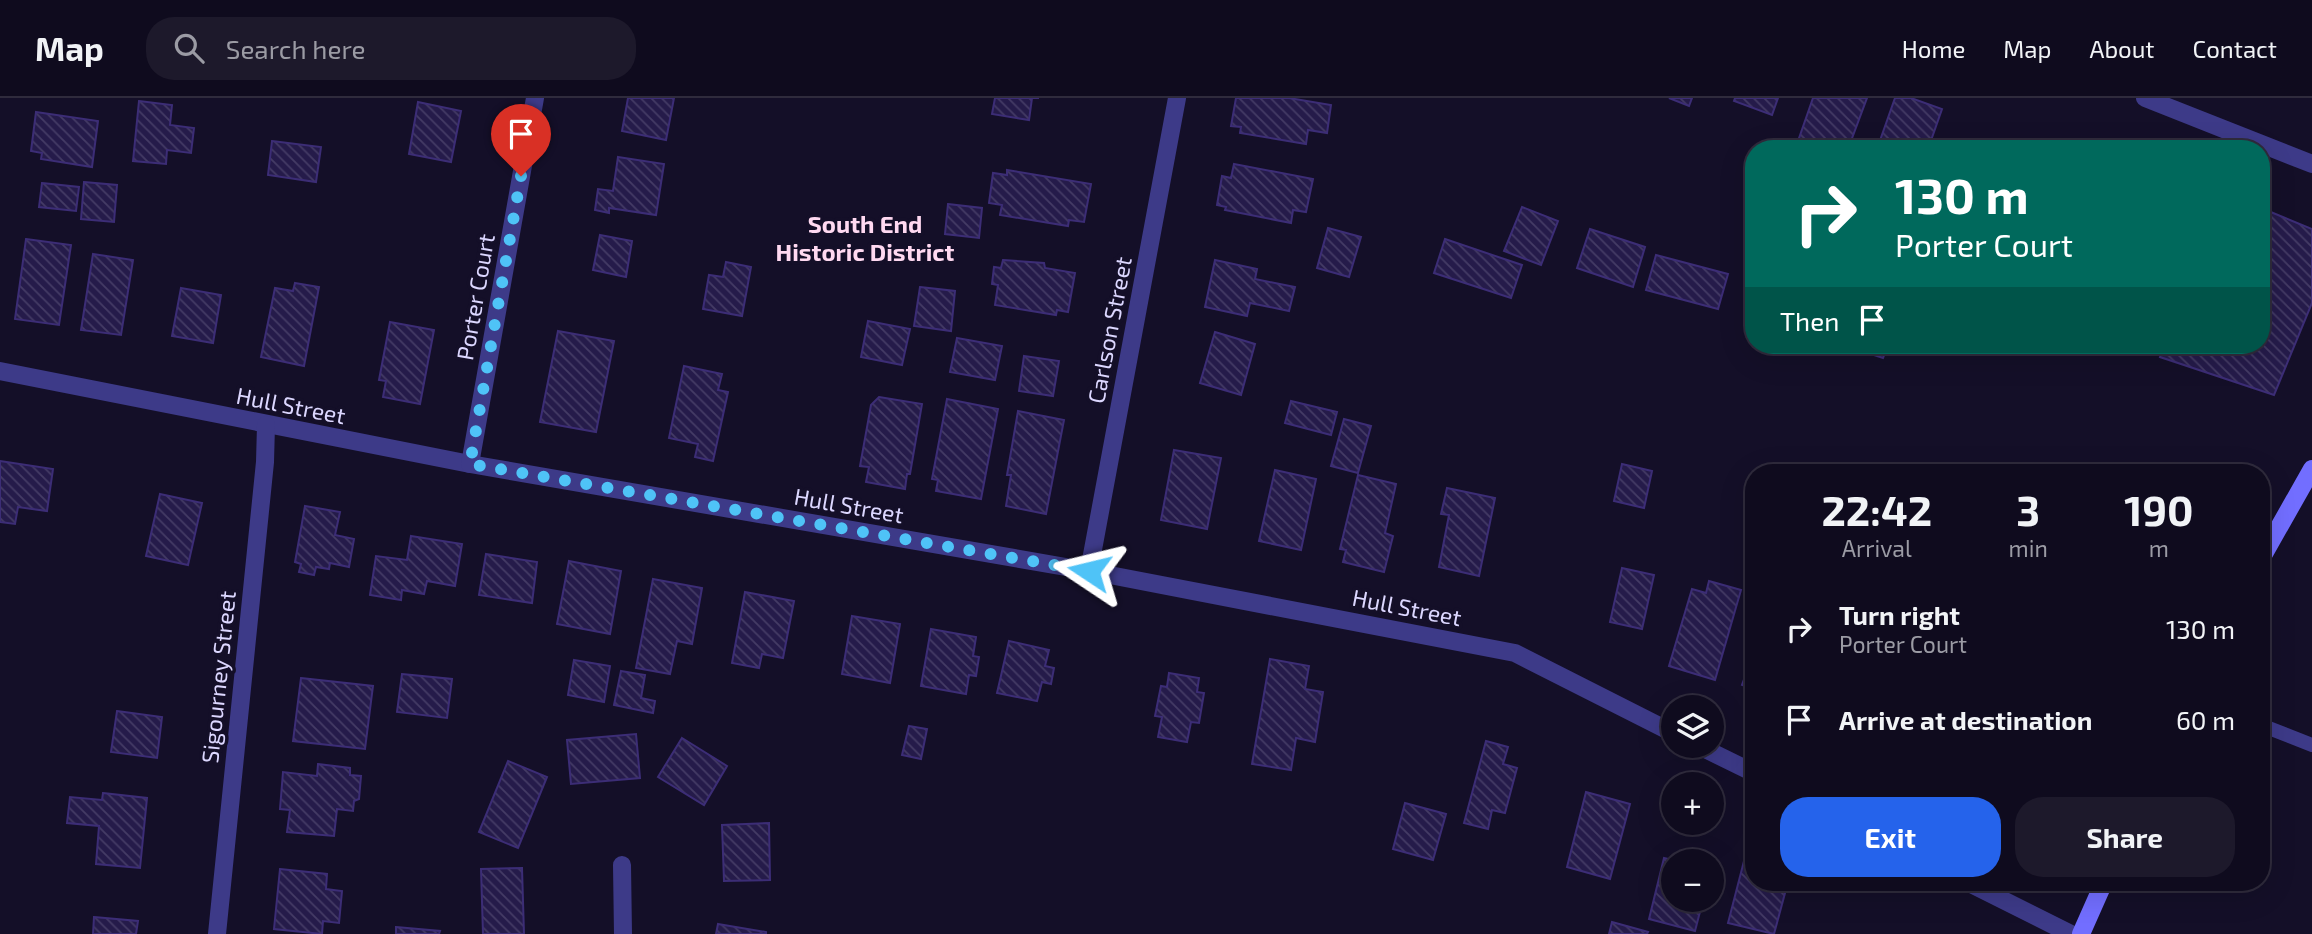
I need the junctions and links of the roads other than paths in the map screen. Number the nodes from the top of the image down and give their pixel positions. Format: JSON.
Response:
{"nodes":[{"id":1,"x":535,"y":98,"type":"edge"},
{"id":2,"x":1177,"y":98,"type":"edge"},
{"id":3,"x":2145,"y":98,"type":"edge"},
{"id":4,"x":2251,"y":140,"type":"edge"},
{"id":5,"x":2270,"y":147,"type":"edge"},
{"id":6,"x":2312,"y":164,"type":"edge"},
{"id":7,"x":0,"y":370,"type":"edge"},
{"id":8,"x":265,"y":425,"type":"junction"},
{"id":9,"x":470,"y":464,"type":"junction"},
{"id":10,"x":2312,"y":469,"type":"edge"},
{"id":11,"x":2270,"y":543,"type":"edge"},
{"id":12,"x":1089,"y":571,"type":"junction"},
{"id":13,"x":1661,"y":727,"type":"edge"},
{"id":14,"x":2270,"y":729,"type":"edge"},
{"id":15,"x":2312,"y":745,"type":"edge"},
{"id":16,"x":1723,"y":758,"type":"edge"},
{"id":17,"x":1745,"y":769,"type":"edge"},
{"id":18,"x":622,"y":865,"type":"dead end"},
{"id":19,"x":1985,"y":891,"type":"edge"},
{"id":20,"x":2100,"y":891,"type":"edge"},
{"id":21,"x":217,"y":934,"type":"edge"},
{"id":22,"x":623,"y":934,"type":"edge"},
{"id":23,"x":2071,"y":934,"type":"edge"},
{"id":24,"x":2081,"y":934,"type":"edge"}],
"edges":[{"from":1,"to":9,"type":"street","name":"Porter Court"},
{"from":2,"to":12,"type":"street","name":"Carlson Street"},
{"from":3,"to":4,"type":"street"},
{"from":5,"to":6,"type":"street"},
{"from":7,"to":8,"type":"street","name":"Hull Street"},
{"from":8,"to":9,"type":"street","name":"Hull Street"},
{"from":8,"to":21,"type":"street","name":"Sigourney Street"},
{"from":9,"to":12,"type":"street","name":"Hull Street"},
{"from":10,"to":11,"type":"main road"},
{"from":12,"to":13,"type":"street","name":"Hull Street"},
{"from":14,"to":15,"type":"lane"},
{"from":16,"to":17,"type":"street"},
{"from":18,"to":22,"type":"street"},
{"from":19,"to":23,"type":"street"},
{"from":20,"to":24,"type":"main road"}]}
